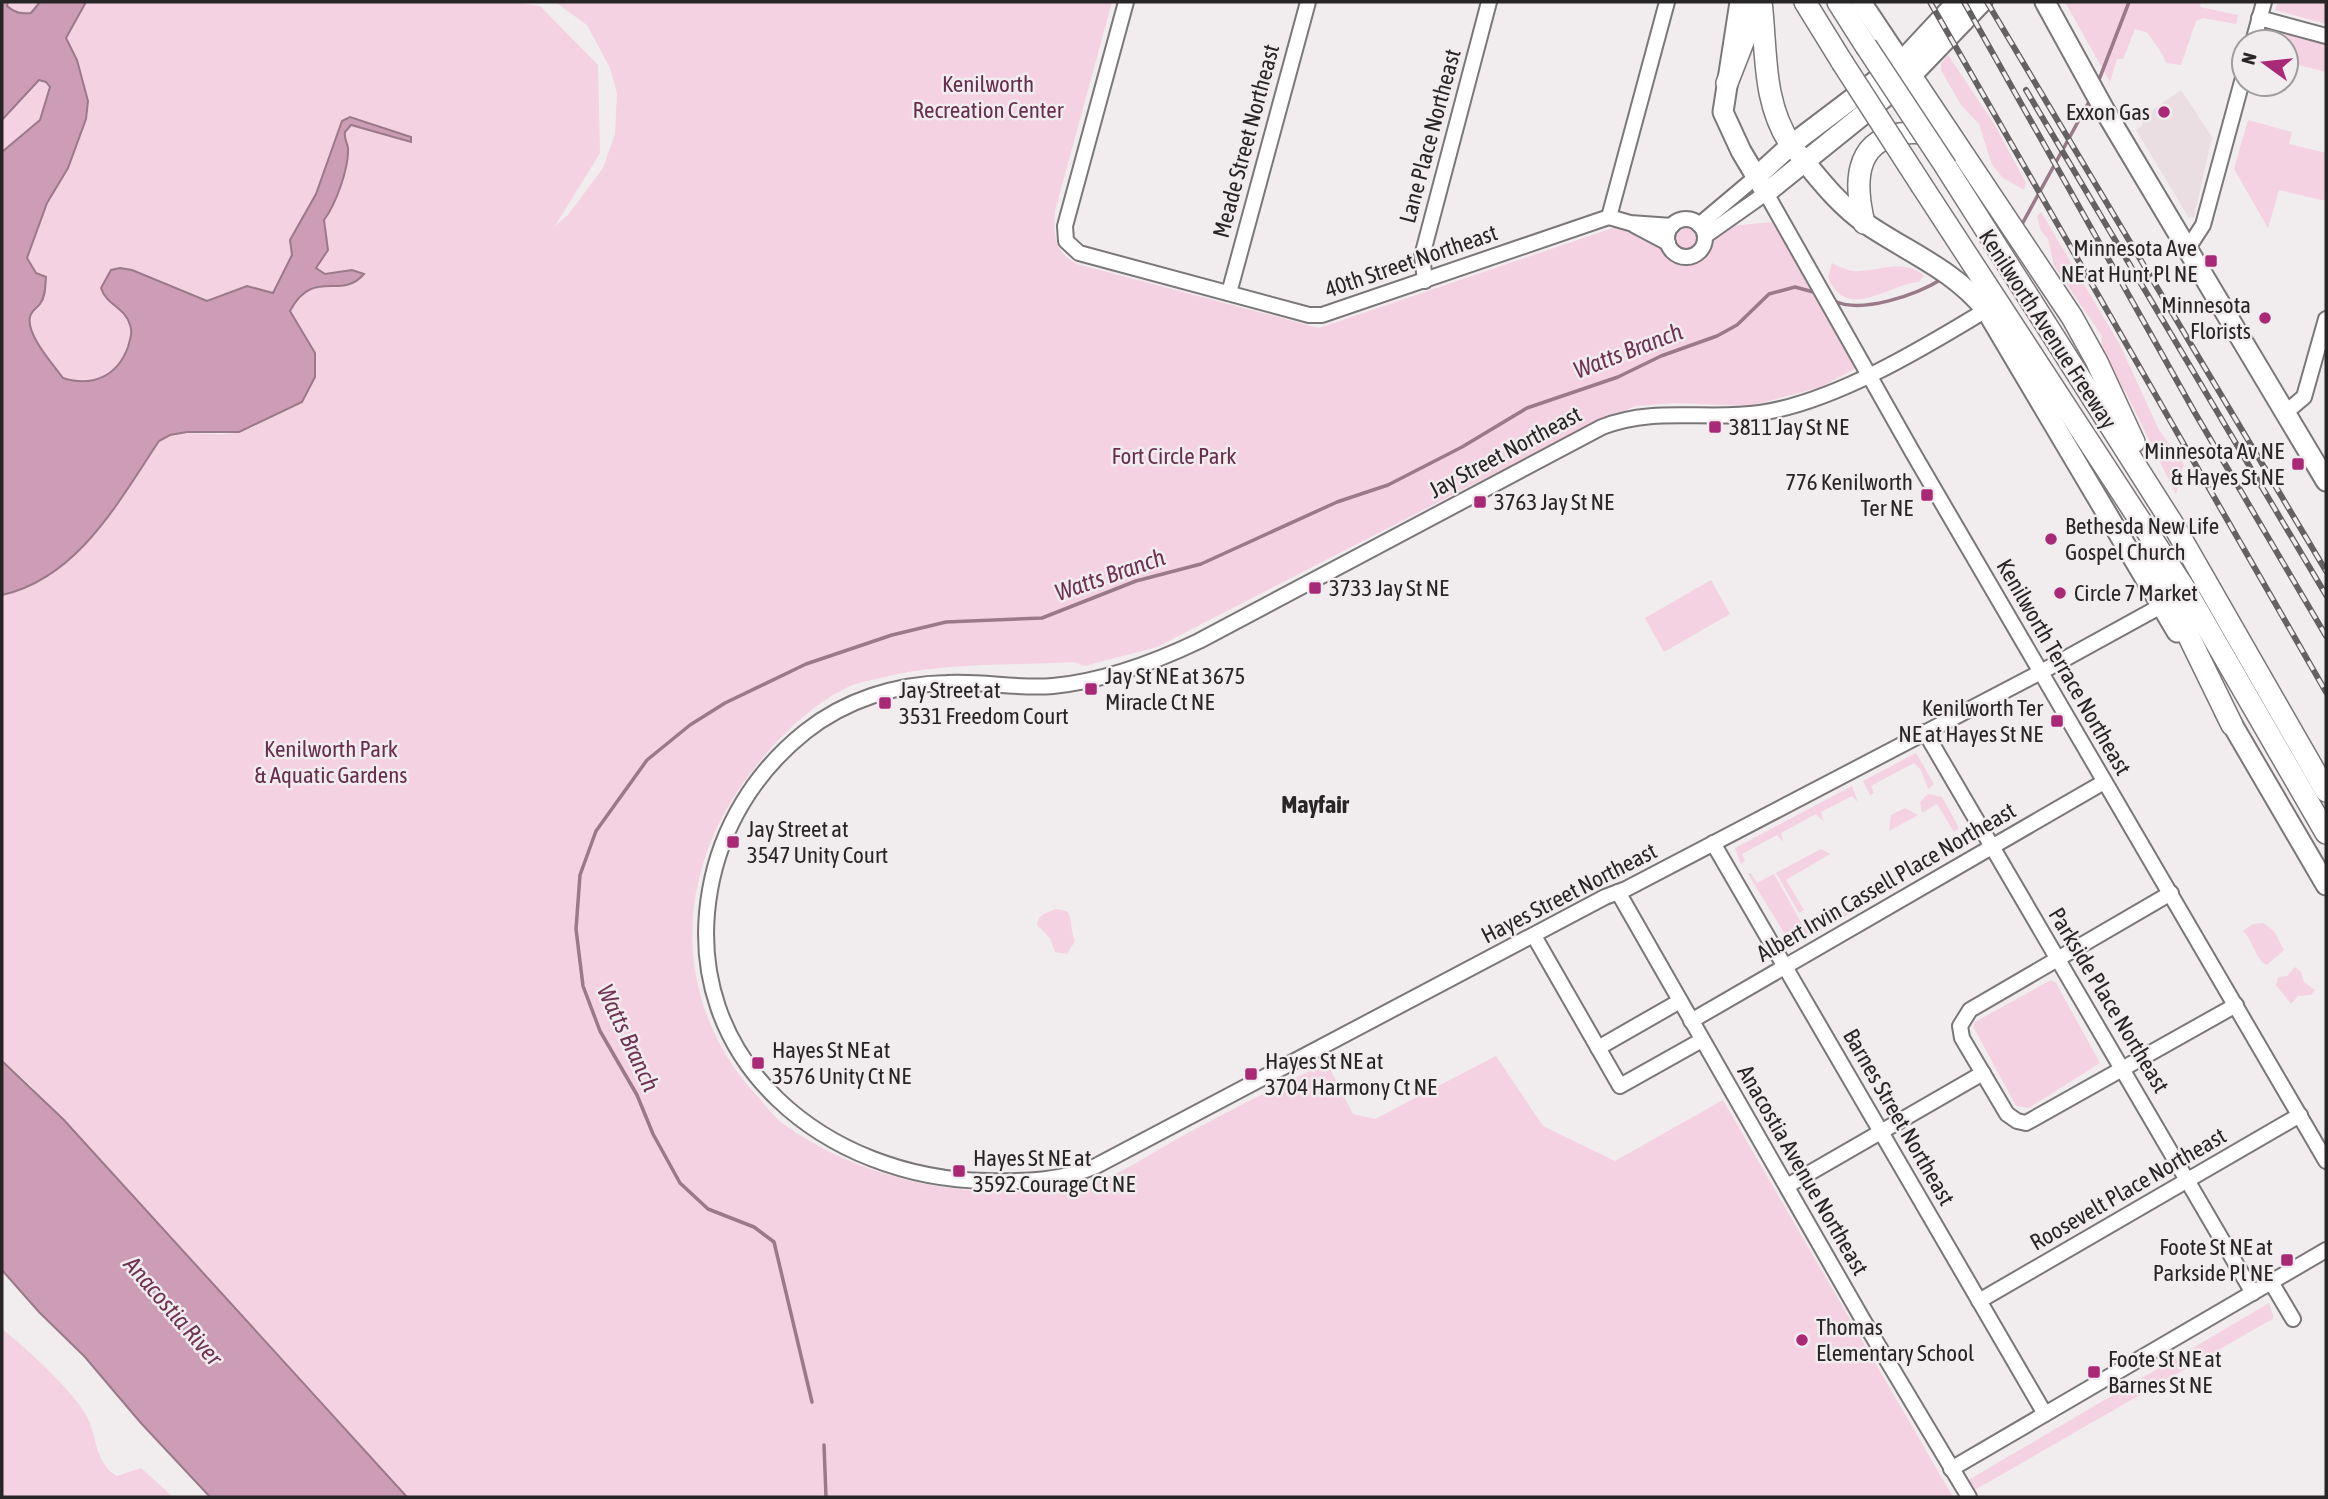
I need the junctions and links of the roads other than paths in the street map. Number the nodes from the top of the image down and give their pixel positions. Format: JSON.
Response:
{"nodes":[{"id":1,"x":1126,"y":2,"type":"edge"},
{"id":2,"x":1307,"y":2,"type":"edge"},
{"id":3,"x":1489,"y":2,"type":"edge"},
{"id":4,"x":1667,"y":2,"type":"edge"},
{"id":5,"x":1805,"y":2,"type":"edge"},
{"id":6,"x":1838,"y":2,"type":"edge"},
{"id":7,"x":1861,"y":2,"type":"edge"},
{"id":8,"x":1957,"y":2,"type":"edge"},
{"id":9,"x":1982,"y":2,"type":"edge"},
{"id":10,"x":2045,"y":2,"type":"edge"},
{"id":11,"x":2264,"y":2,"type":"edge"},
{"id":12,"x":1747,"y":3,"type":"edge"},
{"id":13,"x":2259,"y":18,"type":"junction"},
{"id":14,"x":2256,"y":28,"type":"edge"},
{"id":15,"x":2326,"y":36,"type":"edge"},
{"id":16,"x":1906,"y":69,"type":"junction"},
{"id":17,"x":1727,"y":83,"type":"joint"},
{"id":18,"x":2237,"y":98,"type":"edge"},
{"id":19,"x":1798,"y":153,"type":"junction"},
{"id":20,"x":1952,"y":158,"type":"junction"},
{"id":21,"x":1761,"y":185,"type":"junction"},
{"id":22,"x":1609,"y":217,"type":"junction"},
{"id":23,"x":1630,"y":223,"type":"junction"},
{"id":24,"x":1864,"y":223,"type":"junction"},
{"id":25,"x":1672,"y":226,"type":"junction"},
{"id":26,"x":1702,"y":230,"type":"junction"},
{"id":27,"x":1668,"y":243,"type":"junction"},
{"id":28,"x":2188,"y":248,"type":"junction"},
{"id":29,"x":1425,"y":281,"type":"junction"},
{"id":30,"x":1975,"y":284,"type":"junction"},
{"id":31,"x":1229,"y":293,"type":"junction"},
{"id":32,"x":1986,"y":310,"type":"junction"},
{"id":33,"x":2326,"y":319,"type":"edge"},
{"id":34,"x":1868,"y":374,"type":"junction"},
{"id":35,"x":2286,"y":412,"type":"junction"},
{"id":36,"x":2115,"y":481,"type":"junction"},
{"id":37,"x":2326,"y":481,"type":"edge"},
{"id":38,"x":2161,"y":606,"type":"junction"},
{"id":39,"x":2041,"y":673,"type":"junction"},
{"id":40,"x":2232,"y":725,"type":"junction"},
{"id":41,"x":1925,"y":732,"type":"junction"},
{"id":42,"x":2104,"y":782,"type":"junction"},
{"id":43,"x":2326,"y":791,"type":"edge"},
{"id":44,"x":2326,"y":833,"type":"edge"},
{"id":45,"x":1713,"y":843,"type":"junction"},
{"id":46,"x":1993,"y":846,"type":"junction"},
{"id":47,"x":2326,"y":885,"type":"edge"},
{"id":48,"x":1618,"y":892,"type":"junction"},
{"id":49,"x":2171,"y":893,"type":"junction"},
{"id":50,"x":1534,"y":936,"type":"junction"},
{"id":51,"x":2058,"y":958,"type":"junction"},
{"id":52,"x":1785,"y":967,"type":"junction"},
{"id":53,"x":1679,"y":1002,"type":"junction"},
{"id":54,"x":2236,"y":1005,"type":"junction"},
{"id":55,"x":1691,"y":1021,"type":"junction"},
{"id":56,"x":1702,"y":1040,"type":"junction"},
{"id":57,"x":1598,"y":1048,"type":"junction"},
{"id":58,"x":2124,"y":1069,"type":"junction"},
{"id":59,"x":1983,"y":1073,"type":"junction"},
{"id":60,"x":2300,"y":1115,"type":"junction"},
{"id":61,"x":1880,"y":1131,"type":"junction"},
{"id":62,"x":2326,"y":1161,"type":"edge"},
{"id":63,"x":2188,"y":1180,"type":"junction"},
{"id":64,"x":985,"y":1181,"type":"joint"},
{"id":65,"x":1787,"y":1186,"type":"junction"},
{"id":66,"x":2326,"y":1250,"type":"edge"},
{"id":67,"x":2271,"y":1282,"type":"junction"},
{"id":68,"x":2253,"y":1293,"type":"junction"},
{"id":69,"x":1979,"y":1301,"type":"junction"},
{"id":70,"x":2293,"y":1320,"type":"dead end"},
{"id":71,"x":2045,"y":1414,"type":"junction"},
{"id":72,"x":1951,"y":1469,"type":"junction"},
{"id":73,"x":1969,"y":1497,"type":"edge"}],
"edges":[{"from":1,"to":31,"type":"street","name":"40th Street Northeast"},
{"from":2,"to":31,"type":"street","name":"Meade Street Northeast"},
{"from":3,"to":29,"type":"street","name":"Lane Place Northeast"},
{"from":4,"to":22,"type":"street"},
{"from":5,"to":30,"type":"highway","name":"Kenilworth Avenue Freeway","bridge":true},
{"from":6,"to":20,"type":"highway","name":"Kenilworth Avenue Freeway","bridge":true},
{"from":7,"to":16,"type":"main road"},
{"from":8,"to":16,"type":"main road"},
{"from":9,"to":16,"type":"main road"},
{"from":10,"to":28,"type":"main road"},
{"from":11,"to":13,"type":"street"},
{"from":12,"to":17,"type":"highway"},
{"from":12,"to":19,"type":"highway"},
{"from":13,"to":14,"type":"street"},
{"from":13,"to":15,"type":"street"},
{"from":16,"to":19,"type":"main road"},
{"from":16,"to":20,"type":"highway"},
{"from":17,"to":21,"type":"main road"},
{"from":18,"to":28,"type":"street"},
{"from":19,"to":21,"type":"main road"},
{"from":19,"to":24,"type":"main road"},
{"from":20,"to":24,"type":"highway"},
{"from":20,"to":43,"type":"highway","name":"Kenilworth Avenue Freeway"},
{"from":21,"to":26,"type":"street"},
{"from":21,"to":34,"type":"street","name":"Kenilworth Terrace Northeast"},
{"from":22,"to":23,"type":"street"},
{"from":22,"to":29,"type":"street","name":"40th Street Northeast"},
{"from":23,"to":25,"type":"street"},
{"from":23,"to":27,"type":"street"},
{"from":24,"to":30,"type":"main road"},
{"from":25,"to":26,"type":"street"},
{"from":25,"to":27,"type":"street"},
{"from":26,"to":27,"type":"street"},
{"from":28,"to":35,"type":"main road"},
{"from":29,"to":31,"type":"street","name":"40th Street Northeast"},
{"from":30,"to":32,"type":"main road"},
{"from":30,"to":36,"type":"highway","name":"Kenilworth Avenue Freeway"},
{"from":32,"to":34,"type":"street","name":"Jay Street Northeast"},
{"from":32,"to":38,"type":"main road"},
{"from":33,"to":35,"type":"street"},
{"from":34,"to":39,"type":"street","name":"Kenilworth Terrace Northeast"},
{"from":34,"to":64,"type":"street","name":"Jay Street Northeast"},
{"from":35,"to":37,"type":"main road"},
{"from":36,"to":40,"type":"highway"},
{"from":36,"to":44,"type":"highway","name":"Kenilworth Avenue Freeway"},
{"from":38,"to":39,"type":"street","name":"Hayes Street Northeast"},
{"from":38,"to":40,"type":"main road"},
{"from":39,"to":41,"type":"street","name":"Hayes Street Northeast"},
{"from":39,"to":42,"type":"street","name":"Kenilworth Terrace Northeast"},
{"from":40,"to":47,"type":"main road"},
{"from":41,"to":45,"type":"street","name":"Hayes Street Northeast"},
{"from":41,"to":46,"type":"street","name":"Parkside Place Northeast"},
{"from":42,"to":46,"type":"street","name":"Albert Irvin Cassell Place Northeast"},
{"from":42,"to":49,"type":"street","name":"Kenilworth Terrace Northeast"},
{"from":45,"to":48,"type":"street","name":"Hayes Street Northeast"},
{"from":45,"to":52,"type":"street","name":"Barnes Street Northeast"},
{"from":46,"to":51,"type":"street","name":"Parkside Place Northeast"},
{"from":46,"to":52,"type":"street","name":"Albert Irvin Cassell Place Northeast"},
{"from":48,"to":50,"type":"street","name":"Hayes Street Northeast"},
{"from":48,"to":53,"type":"street","name":"Anacostia Avenue Northeast"},
{"from":49,"to":51,"type":"street"},
{"from":49,"to":54,"type":"street","name":"Kenilworth Terrace Northeast"},
{"from":50,"to":57,"type":"street"},
{"from":50,"to":64,"type":"street","name":"Hayes Street Northeast"},
{"from":51,"to":58,"type":"street","name":"Parkside Place Northeast"},
{"from":51,"to":59,"type":"street"},
{"from":52,"to":55,"type":"street","name":"Albert Irvin Cassell Place Northeast"},
{"from":52,"to":61,"type":"street","name":"Barnes Street Northeast"},
{"from":53,"to":55,"type":"street","name":"Anacostia Avenue Northeast"},
{"from":53,"to":57,"type":"street"},
{"from":54,"to":58,"type":"street"},
{"from":54,"to":60,"type":"street","name":"Kenilworth Terrace Northeast"},
{"from":55,"to":56,"type":"street","name":"Anacostia Avenue Northeast"},
{"from":56,"to":57,"type":"street"},
{"from":56,"to":65,"type":"street","name":"Anacostia Avenue Northeast"},
{"from":58,"to":59,"type":"street"},
{"from":58,"to":63,"type":"street","name":"Parkside Place Northeast"},
{"from":59,"to":61,"type":"street"},
{"from":60,"to":62,"type":"street","name":"Kenilworth Terrace Northeast"},
{"from":60,"to":63,"type":"street","name":"Roosevelt Place Northeast"},
{"from":61,"to":65,"type":"street"},
{"from":61,"to":69,"type":"street","name":"Barnes Street Northeast"},
{"from":63,"to":68,"type":"street","name":"Parkside Place Northeast"},
{"from":63,"to":69,"type":"street","name":"Roosevelt Place Northeast"},
{"from":65,"to":72,"type":"street","name":"Anacostia Avenue Northeast"},
{"from":66,"to":67,"type":"street"},
{"from":67,"to":68,"type":"street"},
{"from":67,"to":70,"type":"street"},
{"from":68,"to":71,"type":"street"},
{"from":69,"to":71,"type":"street","name":"Barnes Street Northeast"},
{"from":71,"to":72,"type":"street"},
{"from":72,"to":73,"type":"street","name":"Anacostia Avenue Northeast"}]}
